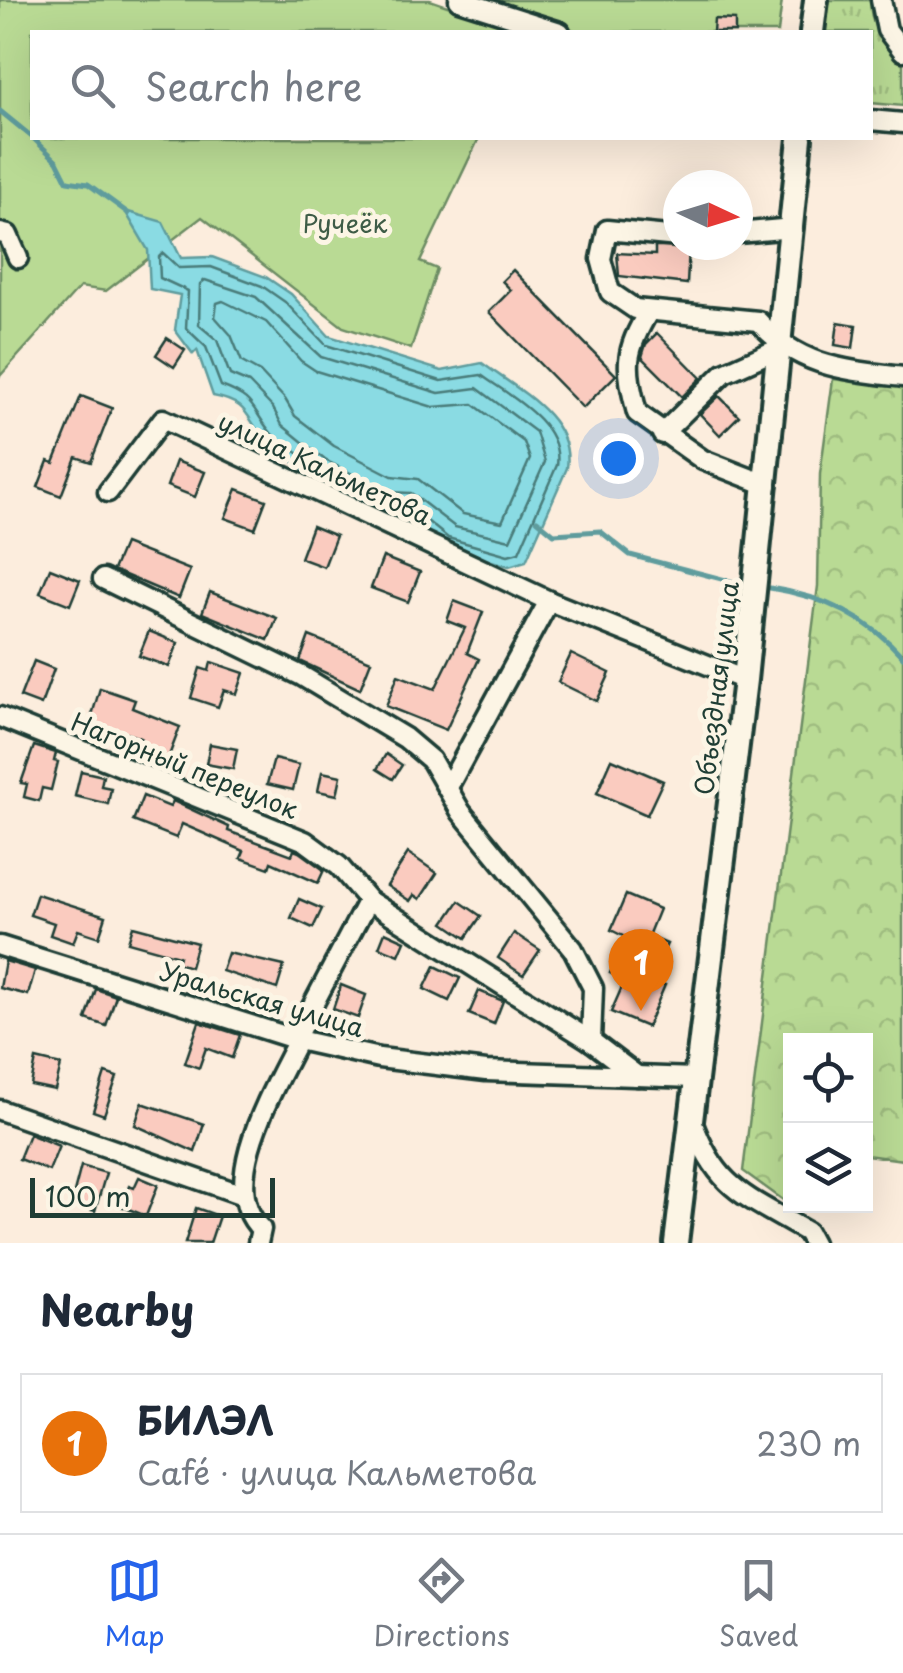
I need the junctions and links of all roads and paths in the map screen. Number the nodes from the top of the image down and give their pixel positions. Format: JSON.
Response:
{"nodes":[{"id":1,"x":459,"y":0,"type":"edge"},
{"id":2,"x":816,"y":0,"type":"edge"},
{"id":3,"x":881,"y":0,"type":"edge"},
{"id":4,"x":554,"y":30,"type":"edge"},
{"id":5,"x":812,"y":30,"type":"edge"},
{"id":6,"x":903,"y":51,"type":"edge"},
{"id":7,"x":873,"y":120,"type":"edge"},
{"id":8,"x":903,"y":123,"type":"edge"},
{"id":9,"x":800,"y":140,"type":"edge"},
{"id":10,"x":793,"y":228,"type":"junction"},
{"id":11,"x":753,"y":232,"type":"edge"},
{"id":12,"x":0,"y":233,"type":"edge"},
{"id":13,"x":663,"y":236,"type":"edge"},
{"id":14,"x":18,"y":258,"type":"dead end"},
{"id":15,"x":649,"y":310,"type":"junction"},
{"id":16,"x":782,"y":347,"type":"junction"},
{"id":17,"x":903,"y":378,"type":"edge"},
{"id":18,"x":662,"y":434,"type":"junction"},
{"id":19,"x":766,"y":486,"type":"junction"},
{"id":20,"x":108,"y":492,"type":"dead end"},
{"id":21,"x":103,"y":579,"type":"dead end"},
{"id":22,"x":549,"y":601,"type":"junction"},
{"id":23,"x":745,"y":680,"type":"junction"},
{"id":24,"x":0,"y":717,"type":"edge"},
{"id":25,"x":448,"y":787,"type":"junction"},
{"id":26,"x":368,"y":900,"type":"junction"},
{"id":27,"x":0,"y":946,"type":"edge"},
{"id":28,"x":296,"y":1040,"type":"junction"},
{"id":29,"x":590,"y":1040,"type":"junction"},
{"id":30,"x":637,"y":1076,"type":"junction"},
{"id":31,"x":696,"y":1078,"type":"junction"},
{"id":32,"x":0,"y":1110,"type":"edge"},
{"id":33,"x":691,"y":1118,"type":"junction"},
{"id":34,"x":243,"y":1195,"type":"junction"},
{"id":35,"x":263,"y":1238,"type":"edge"},
{"id":36,"x":676,"y":1243,"type":"edge"},
{"id":37,"x":813,"y":1243,"type":"edge"}],
"edges":[{"from":1,"to":4,"type":"street"},
{"from":2,"to":5,"type":"main road"},
{"from":3,"to":6,"type":"street"},
{"from":7,"to":8,"type":"street"},
{"from":9,"to":10,"type":"main road","name":"Объездная улица"},
{"from":10,"to":11,"type":"street"},
{"from":10,"to":16,"type":"main road","name":"Объездная улица"},
{"from":12,"to":14,"type":"street"},
{"from":13,"to":15,"type":"street"},
{"from":15,"to":16,"type":"street"},
{"from":15,"to":18,"type":"street"},
{"from":16,"to":17,"type":"street"},
{"from":16,"to":18,"type":"street"},
{"from":16,"to":19,"type":"main road","name":"Объездная улица"},
{"from":18,"to":19,"type":"street"},
{"from":19,"to":23,"type":"main road","name":"Объездная улица"},
{"from":20,"to":22,"type":"street","name":"улица Кальметова"},
{"from":21,"to":25,"type":"street"},
{"from":22,"to":23,"type":"street","name":"улица Кальметова"},
{"from":22,"to":25,"type":"street"},
{"from":23,"to":31,"type":"main road","name":"Объездная улица"},
{"from":24,"to":26,"type":"street","name":"Нагорный переулок"},
{"from":25,"to":29,"type":"street"},
{"from":26,"to":28,"type":"street"},
{"from":26,"to":29,"type":"street","name":"Нагорный переулок"},
{"from":27,"to":28,"type":"street","name":"Уральская улица"},
{"from":28,"to":30,"type":"street","name":"Уральская улица"},
{"from":28,"to":34,"type":"street"},
{"from":29,"to":30,"type":"street","name":"Нагорный переулок"},
{"from":30,"to":31,"type":"street","name":"Уральская улица"},
{"from":31,"to":33,"type":"main road","name":"Объездная улица"},
{"from":32,"to":34,"type":"street"},
{"from":33,"to":36,"type":"main road","name":"Объездная улица"},
{"from":33,"to":37,"type":"street"},
{"from":34,"to":35,"type":"street"}]}
